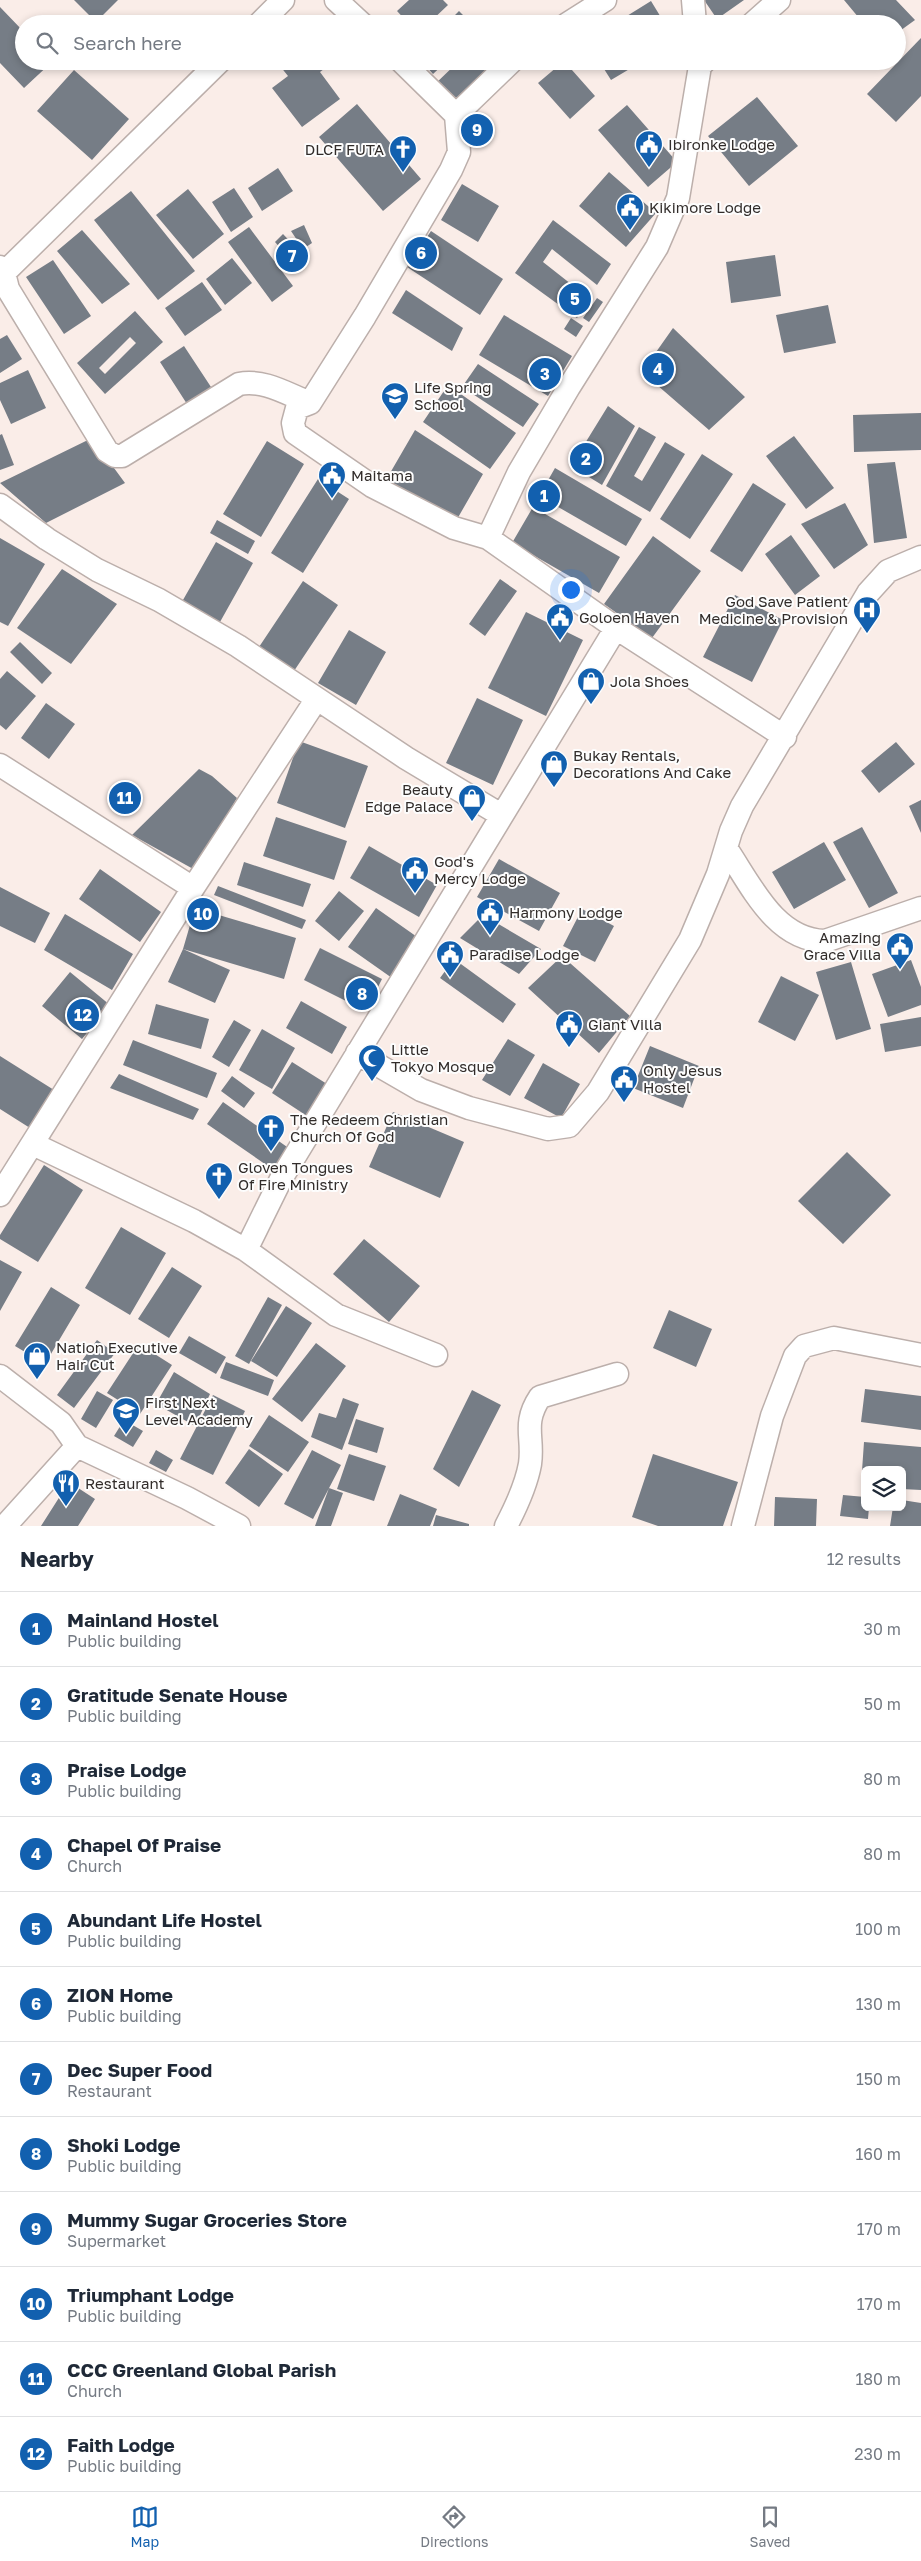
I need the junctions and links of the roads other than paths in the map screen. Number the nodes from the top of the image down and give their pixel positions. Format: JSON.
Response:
{"nodes":[{"id":1,"x":283,"y":0,"type":"edge"},
{"id":2,"x":336,"y":0,"type":"edge"},
{"id":3,"x":605,"y":0,"type":"edge"},
{"id":4,"x":693,"y":0,"type":"edge"},
{"id":5,"x":779,"y":0,"type":"edge"},
{"id":6,"x":268,"y":15,"type":"edge"},
{"id":7,"x":352,"y":15,"type":"edge"},
{"id":8,"x":582,"y":15,"type":"edge"},
{"id":9,"x":694,"y":15,"type":"edge"},
{"id":10,"x":762,"y":15,"type":"edge"},
{"id":11,"x":211,"y":70,"type":"edge"},
{"id":12,"x":410,"y":70,"type":"edge"},
{"id":13,"x":503,"y":70,"type":"edge"},
{"id":14,"x":700,"y":70,"type":"edge"},
{"id":15,"x":456,"y":115,"type":"junction"},
{"id":16,"x":3,"y":281,"type":"edge"},
{"id":17,"x":310,"y":403,"type":"junction"},
{"id":18,"x":0,"y":505,"type":"edge"},
{"id":19,"x":488,"y":538,"type":"junction"},
{"id":20,"x":921,"y":557,"type":"edge"},
{"id":21,"x":616,"y":628,"type":"junction"},
{"id":22,"x":316,"y":700,"type":"junction"},
{"id":23,"x":785,"y":737,"type":"junction"},
{"id":24,"x":0,"y":765,"type":"edge"},
{"id":25,"x":501,"y":815,"type":"junction"},
{"id":26,"x":726,"y":848,"type":"junction"},
{"id":27,"x":193,"y":888,"type":"junction"},
{"id":28,"x":921,"y":908,"type":"edge"},
{"id":29,"x":357,"y":1054,"type":"junction"},
{"id":30,"x":32,"y":1144,"type":"junction"},
{"id":31,"x":0,"y":1195,"type":"edge"},
{"id":32,"x":246,"y":1250,"type":"junction"},
{"id":33,"x":436,"y":1355,"type":"dead end"},
{"id":34,"x":921,"y":1355,"type":"edge"},
{"id":35,"x":617,"y":1374,"type":"dead end"},
{"id":36,"x":0,"y":1376,"type":"edge"},
{"id":37,"x":77,"y":1446,"type":"junction"},
{"id":38,"x":5,"y":1526,"type":"edge"},
{"id":39,"x":239,"y":1526,"type":"edge"},
{"id":40,"x":506,"y":1526,"type":"edge"},
{"id":41,"x":743,"y":1526,"type":"edge"}],
"edges":[{"from":1,"to":6,"type":"street"},
{"from":2,"to":7,"type":"street"},
{"from":3,"to":8,"type":"street"},
{"from":4,"to":9,"type":"street"},
{"from":5,"to":10,"type":"street"},
{"from":11,"to":16,"type":"street"},
{"from":12,"to":15,"type":"street"},
{"from":13,"to":15,"type":"street"},
{"from":14,"to":19,"type":"street"},
{"from":15,"to":17,"type":"street"},
{"from":16,"to":17,"type":"street"},
{"from":17,"to":19,"type":"street"},
{"from":18,"to":22,"type":"street"},
{"from":19,"to":21,"type":"street"},
{"from":20,"to":23,"type":"street"},
{"from":21,"to":23,"type":"street"},
{"from":21,"to":25,"type":"street"},
{"from":22,"to":25,"type":"street"},
{"from":22,"to":27,"type":"street"},
{"from":23,"to":26,"type":"street"},
{"from":24,"to":27,"type":"street"},
{"from":25,"to":29,"type":"street"},
{"from":26,"to":28,"type":"street"},
{"from":26,"to":29,"type":"street"},
{"from":27,"to":30,"type":"street"},
{"from":29,"to":32,"type":"street"},
{"from":30,"to":31,"type":"street"},
{"from":30,"to":32,"type":"street"},
{"from":32,"to":33,"type":"street"},
{"from":34,"to":41,"type":"street"},
{"from":35,"to":40,"type":"street"},
{"from":36,"to":37,"type":"street"},
{"from":37,"to":38,"type":"street"},
{"from":37,"to":39,"type":"street"}]}
